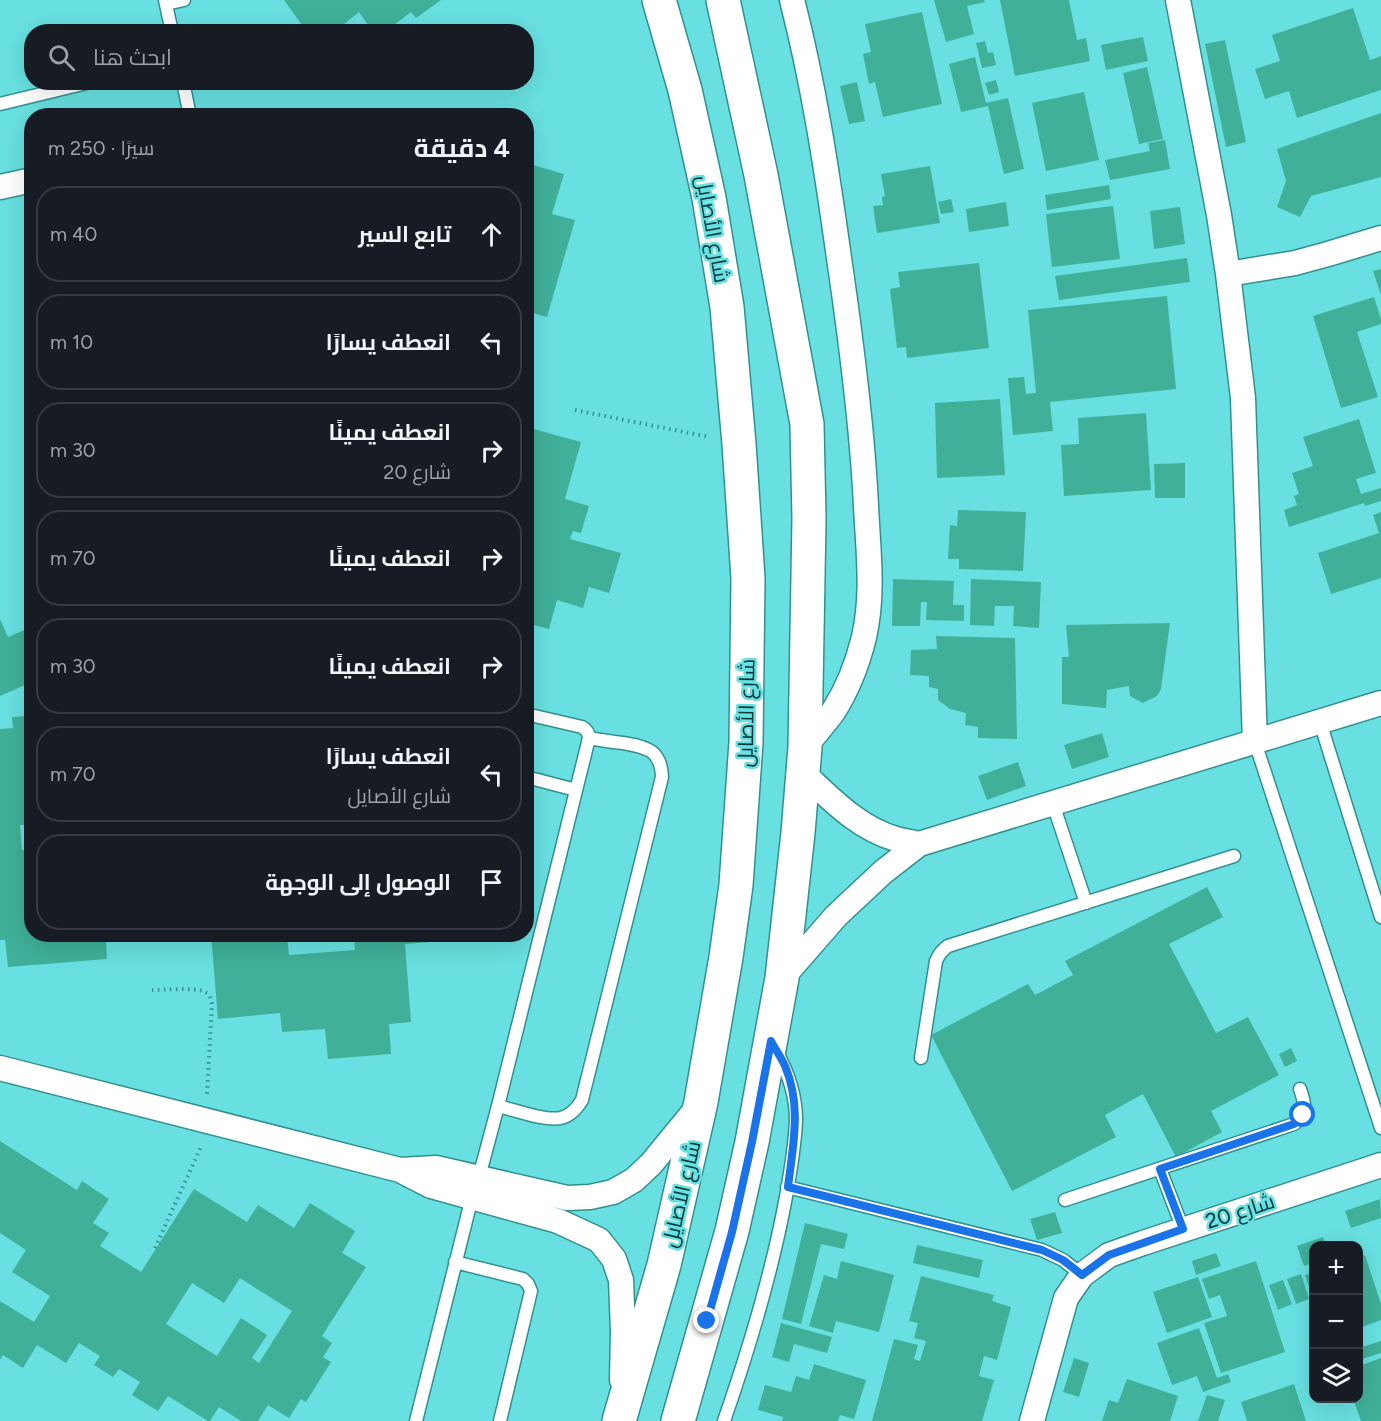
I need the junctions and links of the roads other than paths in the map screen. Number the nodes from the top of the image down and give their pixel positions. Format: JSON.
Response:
{"nodes":[{"id":1,"x":184,"y":0,"type":"edge"},
{"id":2,"x":659,"y":0,"type":"edge"},
{"id":3,"x":723,"y":0,"type":"edge"},
{"id":4,"x":792,"y":0,"type":"edge"},
{"id":5,"x":1178,"y":0,"type":"edge"},
{"id":6,"x":165,"y":2,"type":"edge"},
{"id":7,"x":170,"y":24,"type":"edge"},
{"id":8,"x":58,"y":90,"type":"edge"},
{"id":9,"x":185,"y":90,"type":"edge"},
{"id":10,"x":0,"y":104,"type":"edge"},
{"id":11,"x":188,"y":108,"type":"edge"},
{"id":12,"x":24,"y":182,"type":"edge"},
{"id":13,"x":0,"y":187,"type":"edge"},
{"id":14,"x":1381,"y":238,"type":"edge"},
{"id":15,"x":1228,"y":274,"type":"junction"},
{"id":16,"x":1381,"y":703,"type":"edge"},
{"id":17,"x":534,"y":716,"type":"edge"},
{"id":18,"x":1320,"y":722,"type":"junction"},
{"id":19,"x":589,"y":738,"type":"junction"},
{"id":20,"x":1255,"y":742,"type":"junction"},
{"id":21,"x":804,"y":760,"type":"junction"},
{"id":22,"x":534,"y":779,"type":"edge"},
{"id":23,"x":576,"y":790,"type":"junction"},
{"id":24,"x":1053,"y":804,"type":"junction"},
{"id":25,"x":919,"y":844,"type":"junction"},
{"id":26,"x":1234,"y":856,"type":"dead end"},
{"id":27,"x":1086,"y":903,"type":"junction"},
{"id":28,"x":1381,"y":917,"type":"edge"},
{"id":29,"x":782,"y":978,"type":"junction"},
{"id":30,"x":771,"y":1041,"type":"junction"},
{"id":31,"x":921,"y":1058,"type":"dead end"},
{"id":32,"x":0,"y":1068,"type":"edge"},
{"id":33,"x":1300,"y":1089,"type":"dead end"},
{"id":34,"x":701,"y":1102,"type":"junction"},
{"id":35,"x":498,"y":1106,"type":"junction"},
{"id":36,"x":1381,"y":1126,"type":"edge"},
{"id":37,"x":1381,"y":1165,"type":"edge"},
{"id":38,"x":1160,"y":1169,"type":"junction"},
{"id":39,"x":475,"y":1187,"type":"junction"},
{"id":40,"x":788,"y":1187,"type":"junction"},
{"id":41,"x":1065,"y":1200,"type":"dead end"},
{"id":42,"x":1183,"y":1229,"type":"junction"},
{"id":43,"x":455,"y":1262,"type":"junction"},
{"id":44,"x":1082,"y":1275,"type":"junction"},
{"id":45,"x":620,"y":1417,"type":"edge"},
{"id":46,"x":416,"y":1421,"type":"edge"},
{"id":47,"x":500,"y":1421,"type":"edge"},
{"id":48,"x":678,"y":1421,"type":"edge"},
{"id":49,"x":724,"y":1421,"type":"edge"},
{"id":50,"x":1032,"y":1421,"type":"edge"}],
"edges":[{"from":1,"to":6,"type":"lane"},
{"from":2,"to":34,"type":"main road","name":"شارع الأصايل"},
{"from":3,"to":21,"type":"main road"},
{"from":4,"to":21,"type":"street"},
{"from":5,"to":15,"type":"street"},
{"from":6,"to":7,"type":"lane"},
{"from":8,"to":10,"type":"lane"},
{"from":9,"to":11,"type":"lane"},
{"from":12,"to":13,"type":"street"},
{"from":14,"to":15,"type":"street"},
{"from":15,"to":20,"type":"street"},
{"from":16,"to":18,"type":"street"},
{"from":17,"to":19,"type":"lane"},
{"from":18,"to":20,"type":"street"},
{"from":18,"to":28,"type":"lane"},
{"from":19,"to":23,"type":"lane"},
{"from":19,"to":35,"type":"lane"},
{"from":20,"to":24,"type":"street"},
{"from":20,"to":36,"type":"lane"},
{"from":21,"to":25,"type":"street"},
{"from":21,"to":29,"type":"main road"},
{"from":22,"to":23,"type":"lane"},
{"from":23,"to":35,"type":"lane"},
{"from":24,"to":25,"type":"street"},
{"from":24,"to":27,"type":"lane"},
{"from":25,"to":29,"type":"street"},
{"from":26,"to":27,"type":"lane"},
{"from":27,"to":31,"type":"lane"},
{"from":29,"to":30,"type":"main road"},
{"from":30,"to":40,"type":"lane"},
{"from":30,"to":48,"type":"main road"},
{"from":32,"to":39,"type":"street"},
{"from":33,"to":38,"type":"lane"},
{"from":34,"to":39,"type":"street"},
{"from":34,"to":45,"type":"main road","name":"شارع الأصايل"},
{"from":35,"to":39,"type":"lane"},
{"from":37,"to":42,"type":"street","name":"شارع 20"},
{"from":38,"to":41,"type":"lane"},
{"from":38,"to":42,"type":"lane"},
{"from":39,"to":43,"type":"lane"},
{"from":39,"to":45,"type":"street"},
{"from":40,"to":44,"type":"lane"},
{"from":40,"to":49,"type":"lane"},
{"from":42,"to":44,"type":"street","name":"شارع 20"},
{"from":43,"to":46,"type":"lane"},
{"from":43,"to":47,"type":"lane"},
{"from":44,"to":50,"type":"street","name":"شارع 20"}]}
